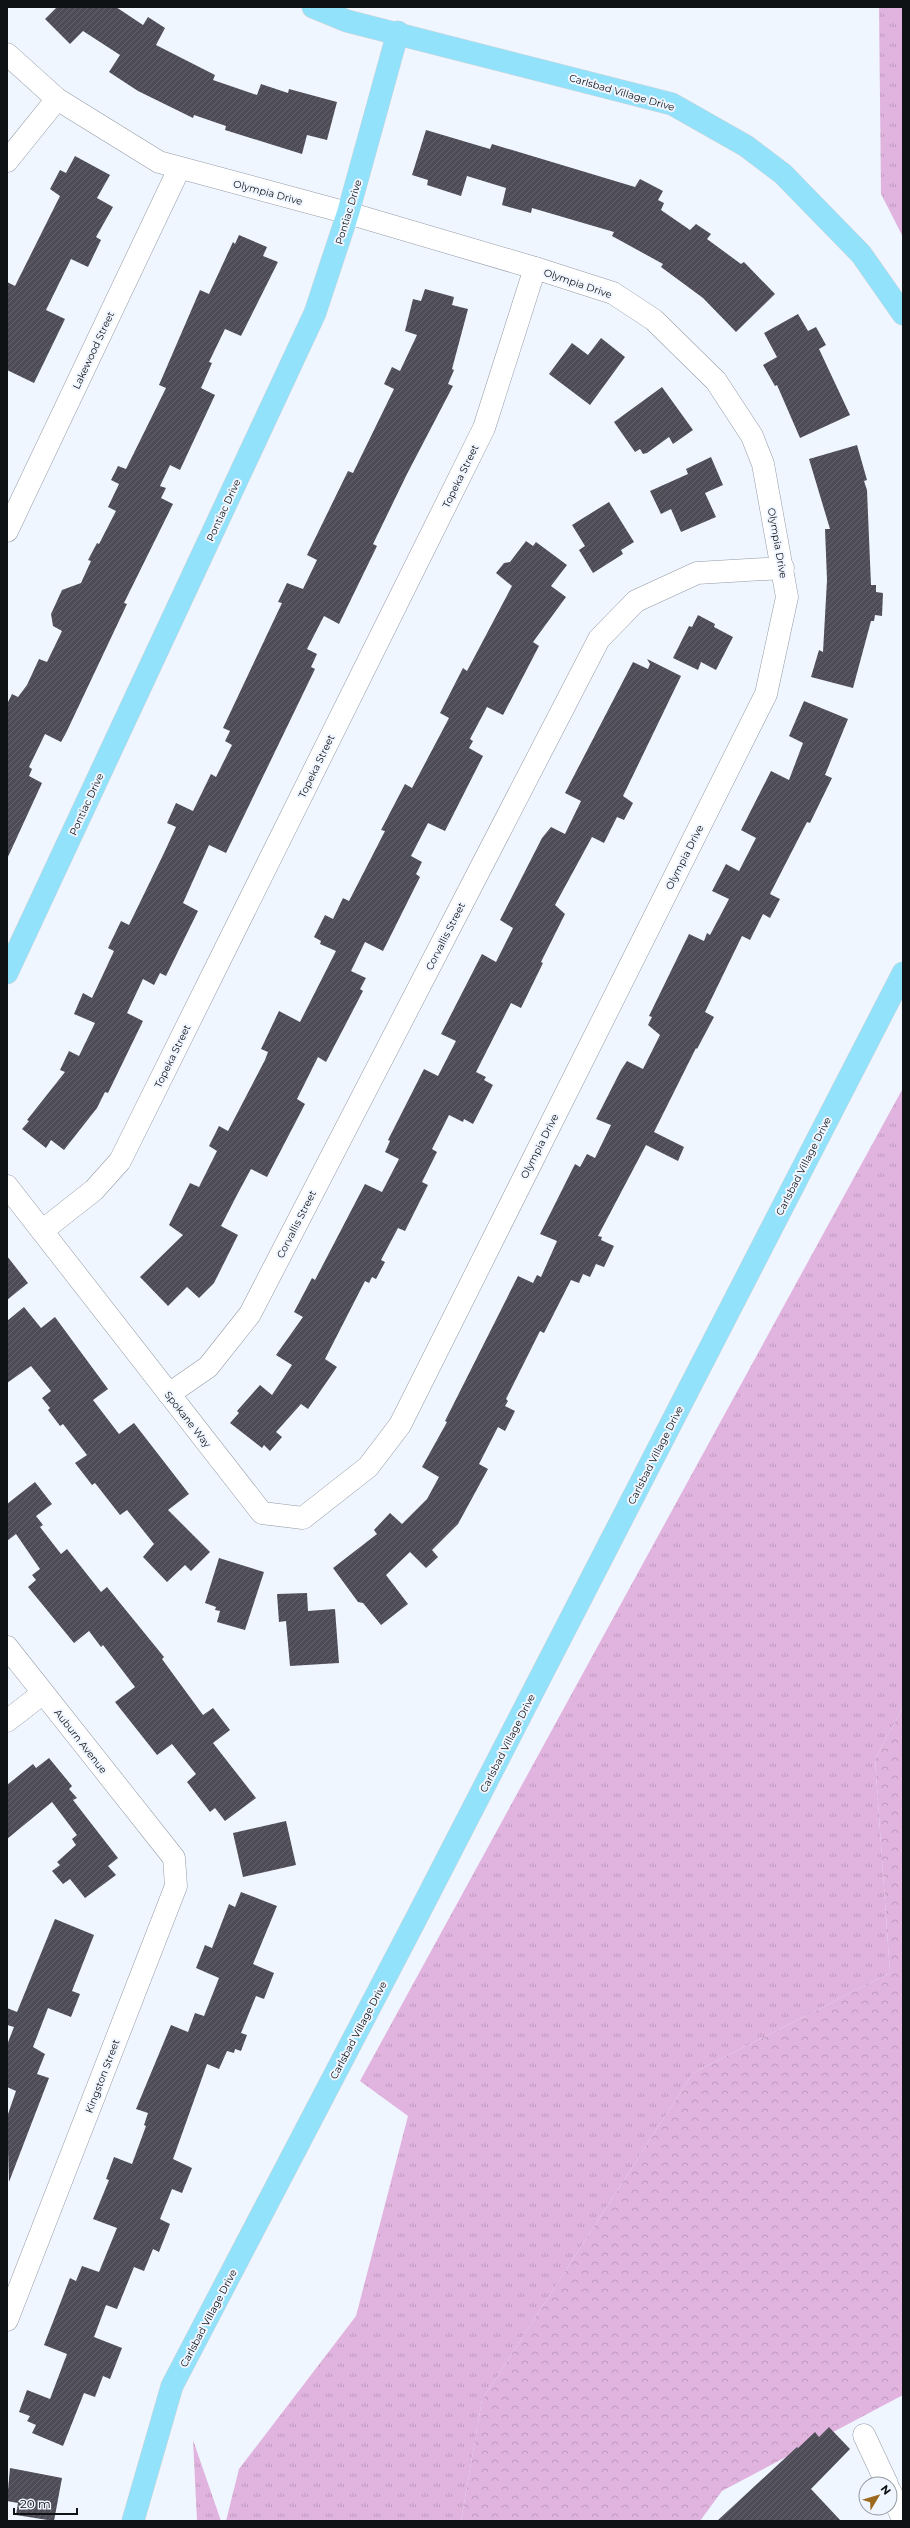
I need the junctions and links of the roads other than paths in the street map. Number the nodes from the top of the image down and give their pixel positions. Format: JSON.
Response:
{"nodes":[{"id":1,"x":313,"y":7,"type":"edge"},
{"id":2,"x":398,"y":32,"type":"junction"},
{"id":3,"x":7,"y":54,"type":"edge"},
{"id":4,"x":57,"y":99,"type":"junction"},
{"id":5,"x":7,"y":161,"type":"edge"},
{"id":6,"x":179,"y":169,"type":"junction"},
{"id":7,"x":348,"y":213,"type":"junction"},
{"id":8,"x":535,"y":268,"type":"junction"},
{"id":9,"x":903,"y":314,"type":"edge"},
{"id":10,"x":7,"y":531,"type":"edge"},
{"id":11,"x":783,"y":568,"type":"junction"},
{"id":12,"x":7,"y":973,"type":"edge"},
{"id":13,"x":903,"y":973,"type":"edge"},
{"id":14,"x":7,"y":1186,"type":"edge"},
{"id":15,"x":42,"y":1230,"type":"junction"},
{"id":16,"x":169,"y":1394,"type":"junction"},
{"id":17,"x":400,"y":1425,"type":"joint"},
{"id":18,"x":7,"y":1647,"type":"edge"},
{"id":19,"x":43,"y":1693,"type":"junction"},
{"id":20,"x":7,"y":1721,"type":"edge"},
{"id":21,"x":154,"y":1835,"type":"joint"},
{"id":22,"x":7,"y":2320,"type":"edge"},
{"id":23,"x":864,"y":2435,"type":"dead end"},
{"id":24,"x":883,"y":2476,"type":"edge"},
{"id":25,"x":898,"y":2508,"type":"edge"},
{"id":26,"x":903,"y":2519,"type":"edge"},
{"id":27,"x":133,"y":2521,"type":"edge"}],
"edges":[{"from":1,"to":2,"type":"main road","name":"Carlsbad Village Drive"},
{"from":2,"to":7,"type":"main road","name":"Pontiac Drive"},
{"from":2,"to":9,"type":"main road","name":"Carlsbad Village Drive"},
{"from":3,"to":4,"type":"street","name":"Olympia Drive"},
{"from":4,"to":5,"type":"street"},
{"from":4,"to":6,"type":"street","name":"Olympia Drive"},
{"from":6,"to":7,"type":"street","name":"Olympia Drive"},
{"from":6,"to":10,"type":"street","name":"Lakewood Street"},
{"from":7,"to":8,"type":"street","name":"Olympia Drive"},
{"from":7,"to":12,"type":"main road","name":"Pontiac Drive"},
{"from":8,"to":11,"type":"street","name":"Olympia Drive"},
{"from":8,"to":15,"type":"street","name":"Topeka Street"},
{"from":11,"to":16,"type":"street","name":"Corvallis Street"},
{"from":11,"to":17,"type":"street","name":"Olympia Drive"},
{"from":13,"to":27,"type":"main road","name":"Carlsbad Village Drive"},
{"from":14,"to":15,"type":"street","name":"Spokane Way"},
{"from":15,"to":16,"type":"street","name":"Spokane Way"},
{"from":16,"to":17,"type":"street","name":"Spokane Way"},
{"from":18,"to":19,"type":"street","name":"Auburn Avenue"},
{"from":19,"to":20,"type":"street"},
{"from":19,"to":21,"type":"street","name":"Auburn Avenue"},
{"from":21,"to":22,"type":"street","name":"Kingston Street"},
{"from":23,"to":24,"type":"street"},
{"from":25,"to":26,"type":"street"}]}
